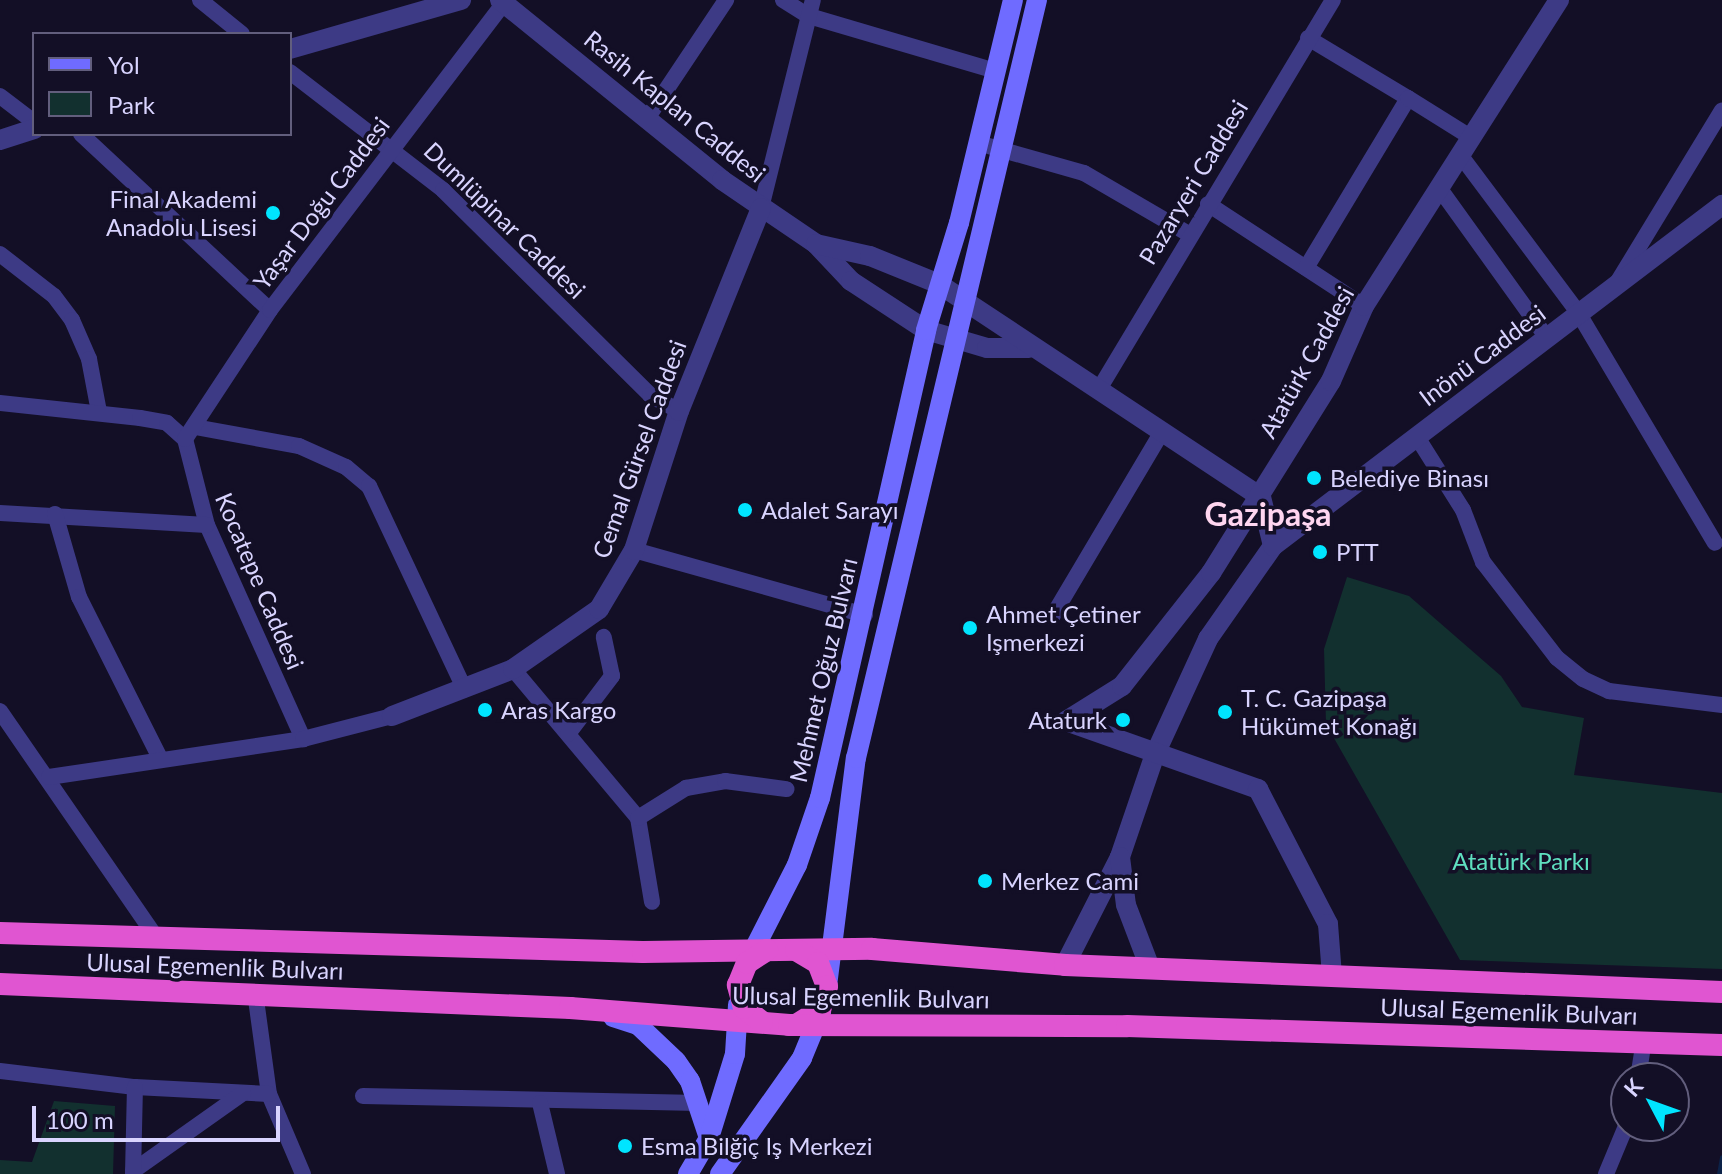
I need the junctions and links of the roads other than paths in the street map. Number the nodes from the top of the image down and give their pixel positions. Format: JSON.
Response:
{"nodes":[{"id":1,"x":200,"y":0,"type":"edge"},
{"id":2,"x":461,"y":0,"type":"edge"},
{"id":3,"x":726,"y":0,"type":"edge"},
{"id":4,"x":783,"y":0,"type":"edge"},
{"id":5,"x":1013,"y":0,"type":"edge"},
{"id":6,"x":1037,"y":0,"type":"edge"},
{"id":7,"x":1333,"y":0,"type":"edge"},
{"id":8,"x":1559,"y":0,"type":"edge"},
{"id":9,"x":504,"y":1,"type":"edge"},
{"id":10,"x":418,"y":5,"type":"edge"},
{"id":11,"x":811,"y":8,"type":"edge"},
{"id":12,"x":240,"y":32,"type":"edge"},
{"id":13,"x":1308,"y":38,"type":"junction"},
{"id":14,"x":292,"y":48,"type":"edge"},
{"id":15,"x":996,"y":71,"type":"junction"},
{"id":16,"x":292,"y":73,"type":"edge"},
{"id":17,"x":0,"y":96,"type":"edge"},
{"id":18,"x":1408,"y":98,"type":"junction"},
{"id":19,"x":1722,"y":110,"type":"edge"},
{"id":20,"x":648,"y":117,"type":"junction"},
{"id":21,"x":32,"y":120,"type":"edge"},
{"id":22,"x":32,"y":130,"type":"edge"},
{"id":23,"x":83,"y":136,"type":"edge"},
{"id":24,"x":0,"y":140,"type":"edge"},
{"id":25,"x":978,"y":143,"type":"junction"},
{"id":26,"x":392,"y":146,"type":"junction"},
{"id":27,"x":1467,"y":147,"type":"junction"},
{"id":28,"x":1000,"y":148,"type":"junction"},
{"id":29,"x":1440,"y":189,"type":"junction"},
{"id":30,"x":1208,"y":204,"type":"junction"},
{"id":31,"x":1722,"y":205,"type":"edge"},
{"id":32,"x":761,"y":208,"type":"junction"},
{"id":33,"x":1189,"y":234,"type":"junction"},
{"id":34,"x":816,"y":244,"type":"junction"},
{"id":35,"x":0,"y":254,"type":"edge"},
{"id":36,"x":1306,"y":268,"type":"junction"},
{"id":37,"x":939,"y":284,"type":"junction"},
{"id":38,"x":1614,"y":287,"type":"junction"},
{"id":39,"x":965,"y":300,"type":"junction"},
{"id":40,"x":1364,"y":306,"type":"junction"},
{"id":41,"x":270,"y":310,"type":"junction"},
{"id":42,"x":1579,"y":314,"type":"junction"},
{"id":43,"x":926,"y":330,"type":"junction"},
{"id":44,"x":1547,"y":338,"type":"junction"},
{"id":45,"x":954,"y":342,"type":"junction"},
{"id":46,"x":1029,"y":348,"type":"junction"},
{"id":47,"x":1098,"y":391,"type":"junction"},
{"id":48,"x":0,"y":403,"type":"edge"},
{"id":49,"x":679,"y":411,"type":"junction"},
{"id":50,"x":99,"y":412,"type":"junction"},
{"id":51,"x":1162,"y":432,"type":"junction"},
{"id":52,"x":190,"y":433,"type":"junction"},
{"id":53,"x":1417,"y":437,"type":"junction"},
{"id":54,"x":1261,"y":497,"type":"junction"},
{"id":55,"x":0,"y":513,"type":"edge"},
{"id":56,"x":55,"y":514,"type":"junction"},
{"id":57,"x":207,"y":525,"type":"junction"},
{"id":58,"x":1715,"y":543,"type":"dead end"},
{"id":59,"x":1273,"y":546,"type":"junction"},
{"id":60,"x":634,"y":550,"type":"junction"},
{"id":61,"x":865,"y":615,"type":"junction"},
{"id":62,"x":1052,"y":617,"type":"dead end"},
{"id":63,"x":604,"y":637,"type":"dead end"},
{"id":64,"x":513,"y":669,"type":"junction"},
{"id":65,"x":465,"y":690,"type":"junction"},
{"id":66,"x":1722,"y":705,"type":"edge"},
{"id":67,"x":0,"y":711,"type":"edge"},
{"id":68,"x":392,"y":716,"type":"joint"},
{"id":69,"x":568,"y":734,"type":"junction"},
{"id":70,"x":303,"y":739,"type":"junction"},
{"id":71,"x":1155,"y":754,"type":"junction"},
{"id":72,"x":161,"y":760,"type":"junction"},
{"id":73,"x":49,"y":777,"type":"junction"},
{"id":74,"x":786,"y":789,"type":"dead end"},
{"id":75,"x":638,"y":818,"type":"junction"},
{"id":76,"x":1120,"y":857,"type":"junction"},
{"id":77,"x":652,"y":902,"type":"dead end"},
{"id":78,"x":0,"y":933,"type":"edge"},
{"id":79,"x":155,"y":936,"type":"junction"},
{"id":80,"x":834,"y":948,"type":"junction"},
{"id":81,"x":796,"y":950,"type":"junction"},
{"id":82,"x":756,"y":955,"type":"junction"},
{"id":83,"x":1065,"y":965,"type":"junction"},
{"id":84,"x":1150,"y":968,"type":"junction"},
{"id":85,"x":1332,"y":976,"type":"junction"},
{"id":86,"x":0,"y":984,"type":"edge"},
{"id":87,"x":255,"y":992,"type":"junction"},
{"id":88,"x":826,"y":992,"type":"junction"},
{"id":89,"x":1722,"y":992,"type":"edge"},
{"id":90,"x":739,"y":997,"type":"junction"},
{"id":91,"x":570,"y":1008,"type":"junction"},
{"id":92,"x":737,"y":1022,"type":"junction"},
{"id":93,"x":762,"y":1022,"type":"junction"},
{"id":94,"x":789,"y":1025,"type":"junction"},
{"id":95,"x":816,"y":1025,"type":"junction"},
{"id":96,"x":1644,"y":1042,"type":"junction"},
{"id":97,"x":1722,"y":1045,"type":"edge"},
{"id":98,"x":1641,"y":1062,"type":"edge"},
{"id":99,"x":1,"y":1076,"type":"edge"},
{"id":100,"x":135,"y":1087,"type":"junction"},
{"id":101,"x":243,"y":1093,"type":"junction"},
{"id":102,"x":269,"y":1094,"type":"junction"},
{"id":103,"x":363,"y":1096,"type":"dead end"},
{"id":104,"x":540,"y":1103,"type":"junction"},
{"id":105,"x":699,"y":1103,"type":"junction"},
{"id":106,"x":709,"y":1138,"type":"junction"},
{"id":107,"x":1619,"y":1142,"type":"edge"},
{"id":108,"x":133,"y":1173,"type":"edge"},
{"id":109,"x":303,"y":1174,"type":"edge"},
{"id":110,"x":557,"y":1174,"type":"edge"},
{"id":111,"x":688,"y":1174,"type":"edge"},
{"id":112,"x":720,"y":1174,"type":"edge"},
{"id":113,"x":1606,"y":1174,"type":"edge"}],
"edges":[{"from":1,"to":12,"type":"street"},
{"from":2,"to":10,"type":"street"},
{"from":3,"to":20,"type":"street"},
{"from":4,"to":11,"type":"street"},
{"from":5,"to":15,"type":"main road","name":"Mehmet Oğuz Bulvarı"},
{"from":6,"to":28,"type":"main road"},
{"from":7,"to":13,"type":"street","name":"Pazaryeri Caddesi"},
{"from":8,"to":27,"type":"street","name":"Atatürk Caddesi"},
{"from":9,"to":20,"type":"street","name":"Rasih Kaplan Caddesi"},
{"from":9,"to":26,"type":"street","name":"Yaşar Doğu Caddesi"},
{"from":10,"to":14,"type":"street"},
{"from":11,"to":15,"type":"street"},
{"from":11,"to":32,"type":"street"},
{"from":13,"to":18,"type":"street"},
{"from":13,"to":30,"type":"street","name":"Pazaryeri Caddesi"},
{"from":15,"to":25,"type":"main road","name":"Mehmet Oğuz Bulvarı"},
{"from":16,"to":26,"type":"street","name":"Dumlüpinar Caddesi"},
{"from":17,"to":21,"type":"street"},
{"from":18,"to":27,"type":"street"},
{"from":18,"to":36,"type":"street"},
{"from":19,"to":38,"type":"street"},
{"from":20,"to":32,"type":"street","name":"Rasih Kaplan Caddesi"},
{"from":22,"to":24,"type":"street"},
{"from":23,"to":41,"type":"street"},
{"from":25,"to":28,"type":"street"},
{"from":25,"to":37,"type":"main road","name":"Mehmet Oğuz Bulvarı"},
{"from":26,"to":41,"type":"street","name":"Yaşar Doğu Caddesi"},
{"from":26,"to":49,"type":"street","name":"Dumlüpinar Caddesi"},
{"from":27,"to":29,"type":"street","name":"Atatürk Caddesi"},
{"from":27,"to":42,"type":"street"},
{"from":28,"to":33,"type":"street"},
{"from":28,"to":39,"type":"main road"},
{"from":29,"to":40,"type":"street","name":"Atatürk Caddesi"},
{"from":29,"to":44,"type":"street"},
{"from":30,"to":33,"type":"street","name":"Pazaryeri Caddesi"},
{"from":30,"to":36,"type":"street"},
{"from":31,"to":38,"type":"street","name":"Inönü Caddesi"},
{"from":32,"to":34,"type":"street","name":"Rasih Kaplan Caddesi"},
{"from":32,"to":49,"type":"street","name":"Cemal Gürsel Caddesi"},
{"from":33,"to":47,"type":"street","name":"Pazaryeri Caddesi"},
{"from":34,"to":37,"type":"street","name":"Rasih Kaplan Caddesi"},
{"from":34,"to":43,"type":"street","name":"Rasih Kaplan Caddesi"},
{"from":35,"to":50,"type":"street"},
{"from":36,"to":40,"type":"street"},
{"from":37,"to":39,"type":"street","name":"Rasih Kaplan Caddesi"},
{"from":37,"to":43,"type":"main road","name":"Mehmet Oğuz Bulvarı"},
{"from":38,"to":42,"type":"street","name":"Inönü Caddesi"},
{"from":39,"to":45,"type":"main road"},
{"from":39,"to":46,"type":"street","name":"Rasih Kaplan Caddesi"},
{"from":40,"to":54,"type":"street","name":"Atatürk Caddesi"},
{"from":41,"to":52,"type":"street","name":"Yaşar Doğu Caddesi"},
{"from":42,"to":44,"type":"street","name":"Inönü Caddesi"},
{"from":42,"to":58,"type":"street"},
{"from":43,"to":45,"type":"street","name":"Rasih Kaplan Caddesi"},
{"from":43,"to":61,"type":"main road","name":"Mehmet Oğuz Bulvarı"},
{"from":44,"to":53,"type":"street","name":"Inönü Caddesi"},
{"from":45,"to":46,"type":"street","name":"Rasih Kaplan Caddesi"},
{"from":45,"to":80,"type":"main road"},
{"from":46,"to":47,"type":"street","name":"Rasih Kaplan Caddesi"},
{"from":47,"to":51,"type":"street","name":"Rasih Kaplan Caddesi"},
{"from":48,"to":50,"type":"street"},
{"from":49,"to":60,"type":"street","name":"Cemal Gürsel Caddesi"},
{"from":50,"to":52,"type":"street"},
{"from":51,"to":54,"type":"street","name":"Rasih Kaplan Caddesi"},
{"from":51,"to":62,"type":"street"},
{"from":52,"to":57,"type":"street","name":"Kocatepe Caddesi"},
{"from":52,"to":65,"type":"street"},
{"from":53,"to":59,"type":"street","name":"Inönü Caddesi"},
{"from":53,"to":66,"type":"street"},
{"from":54,"to":59,"type":"street"},
{"from":54,"to":71,"type":"street","name":"Atatürk Caddesi"},
{"from":55,"to":56,"type":"street"},
{"from":56,"to":57,"type":"street"},
{"from":56,"to":72,"type":"street"},
{"from":57,"to":70,"type":"street","name":"Kocatepe Caddesi"},
{"from":59,"to":71,"type":"street","name":"Inönü Caddesi"},
{"from":60,"to":61,"type":"street"},
{"from":60,"to":64,"type":"street","name":"Cemal Gürsel Caddesi"},
{"from":61,"to":82,"type":"main road","name":"Mehmet Oğuz Bulvarı"},
{"from":63,"to":69,"type":"street"},
{"from":64,"to":65,"type":"street","name":"Cemal Gürsel Caddesi"},
{"from":64,"to":69,"type":"street"},
{"from":65,"to":68,"type":"street","name":"Cemal Gürsel Caddesi"},
{"from":67,"to":73,"type":"street"},
{"from":68,"to":70,"type":"street","name":"Cemal Gürsel Caddesi"},
{"from":69,"to":75,"type":"street"},
{"from":70,"to":72,"type":"street","name":"Cemal Gürsel Caddesi"},
{"from":71,"to":76,"type":"street","name":"Inönü Caddesi"},
{"from":71,"to":85,"type":"street"},
{"from":72,"to":73,"type":"street","name":"Cemal Gürsel Caddesi"},
{"from":73,"to":79,"type":"street"},
{"from":74,"to":75,"type":"street"},
{"from":75,"to":77,"type":"street"},
{"from":76,"to":83,"type":"street","name":"Inönü Caddesi"},
{"from":76,"to":84,"type":"street"},
{"from":78,"to":79,"type":"highway","name":"Ulusal Egemenlik Bulvarı"},
{"from":79,"to":82,"type":"highway","name":"Ulusal Egemenlik Bulvarı"},
{"from":80,"to":81,"type":"highway","name":"Ulusal Egemenlik Bulvarı"},
{"from":80,"to":83,"type":"highway","name":"Ulusal Egemenlik Bulvarı"},
{"from":80,"to":88,"type":"main road"},
{"from":81,"to":82,"type":"highway","name":"Ulusal Egemenlik Bulvarı"},
{"from":81,"to":88,"type":"highway"},
{"from":82,"to":90,"type":"highway"},
{"from":83,"to":84,"type":"highway","name":"Ulusal Egemenlik Bulvarı"},
{"from":84,"to":85,"type":"highway","name":"Ulusal Egemenlik Bulvarı"},
{"from":85,"to":89,"type":"highway","name":"Ulusal Egemenlik Bulvarı"},
{"from":86,"to":87,"type":"highway","name":"Ulusal Egemenlik Bulvarı"},
{"from":87,"to":91,"type":"highway","name":"Ulusal Egemenlik Bulvarı"},
{"from":87,"to":102,"type":"street"},
{"from":88,"to":94,"type":"highway"},
{"from":88,"to":95,"type":"main road"},
{"from":90,"to":92,"type":"main road"},
{"from":90,"to":93,"type":"highway"},
{"from":91,"to":92,"type":"highway","name":"Ulusal Egemenlik Bulvarı"},
{"from":91,"to":105,"type":"main road"},
{"from":92,"to":93,"type":"highway","name":"Ulusal Egemenlik Bulvarı"},
{"from":92,"to":106,"type":"main road"},
{"from":93,"to":94,"type":"highway","name":"Ulusal Egemenlik Bulvarı"},
{"from":94,"to":95,"type":"highway","name":"Ulusal Egemenlik Bulvarı"},
{"from":95,"to":96,"type":"highway","name":"Ulusal Egemenlik Bulvarı"},
{"from":95,"to":112,"type":"main road"},
{"from":96,"to":97,"type":"highway","name":"Ulusal Egemenlik Bulvarı"},
{"from":96,"to":98,"type":"street"},
{"from":99,"to":100,"type":"street"},
{"from":100,"to":101,"type":"street"},
{"from":100,"to":108,"type":"street"},
{"from":101,"to":102,"type":"street"},
{"from":101,"to":108,"type":"street"},
{"from":102,"to":109,"type":"street"},
{"from":103,"to":104,"type":"street"},
{"from":104,"to":105,"type":"street"},
{"from":104,"to":110,"type":"street"},
{"from":105,"to":106,"type":"main road"},
{"from":106,"to":111,"type":"main road"},
{"from":107,"to":113,"type":"street"}]}
